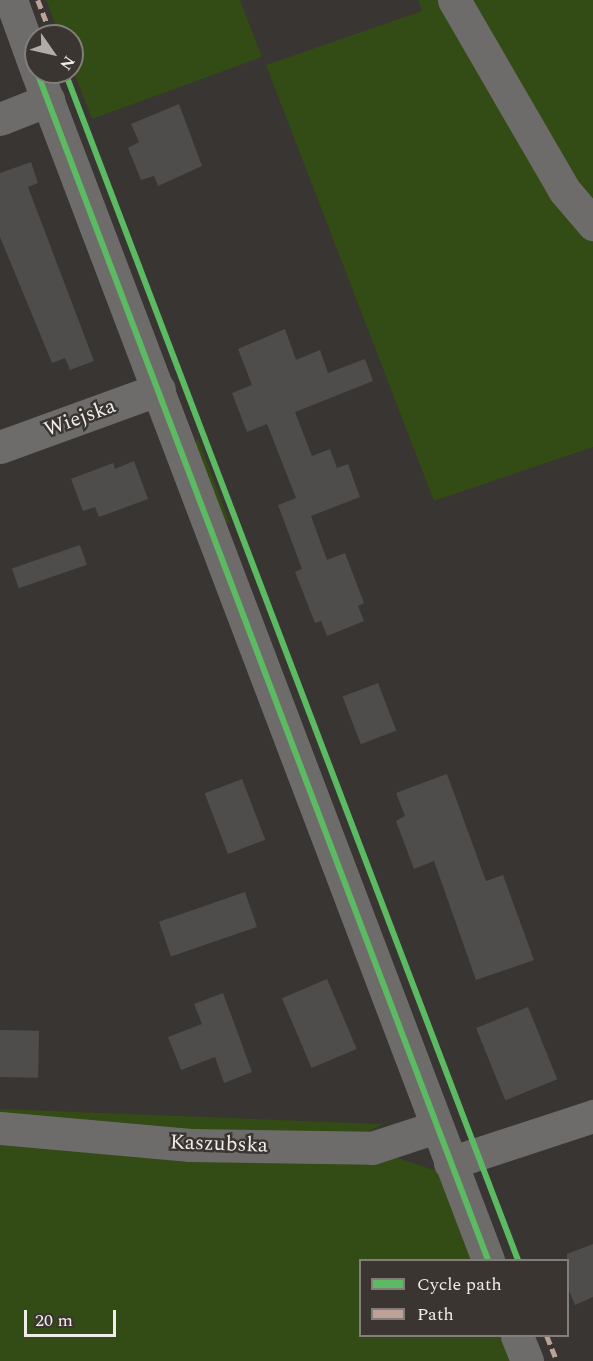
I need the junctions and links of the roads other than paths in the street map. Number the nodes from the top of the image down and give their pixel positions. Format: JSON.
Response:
{"nodes":[{"id":1,"x":11,"y":0,"type":"edge"},
{"id":2,"x":454,"y":0,"type":"edge"},
{"id":3,"x":24,"y":36,"type":"edge"},
{"id":4,"x":36,"y":84,"type":"edge"},
{"id":5,"x":42,"y":84,"type":"edge"},
{"id":6,"x":0,"y":118,"type":"edge"},
{"id":7,"x":593,"y":224,"type":"edge"},
{"id":8,"x":159,"y":389,"type":"junction"},
{"id":9,"x":0,"y":447,"type":"edge"},
{"id":10,"x":593,"y":1116,"type":"edge"},
{"id":11,"x":436,"y":1127,"type":"junction"},
{"id":12,"x":0,"y":1128,"type":"edge"},
{"id":13,"x":450,"y":1163,"type":"junction"},
{"id":14,"x":488,"y":1259,"type":"edge"},
{"id":15,"x":518,"y":1337,"type":"edge"},
{"id":16,"x":527,"y":1361,"type":"edge"}],
"edges":[{"from":1,"to":3,"type":"street"},
{"from":2,"to":7,"type":"street"},
{"from":4,"to":6,"type":"street"},
{"from":5,"to":8,"type":"street"},
{"from":8,"to":9,"type":"street","name":"Wiejska"},
{"from":8,"to":11,"type":"street"},
{"from":10,"to":13,"type":"street"},
{"from":11,"to":12,"type":"street","name":"Kaszubska"},
{"from":11,"to":13,"type":"street"},
{"from":13,"to":14,"type":"street"},
{"from":15,"to":16,"type":"street"}]}
